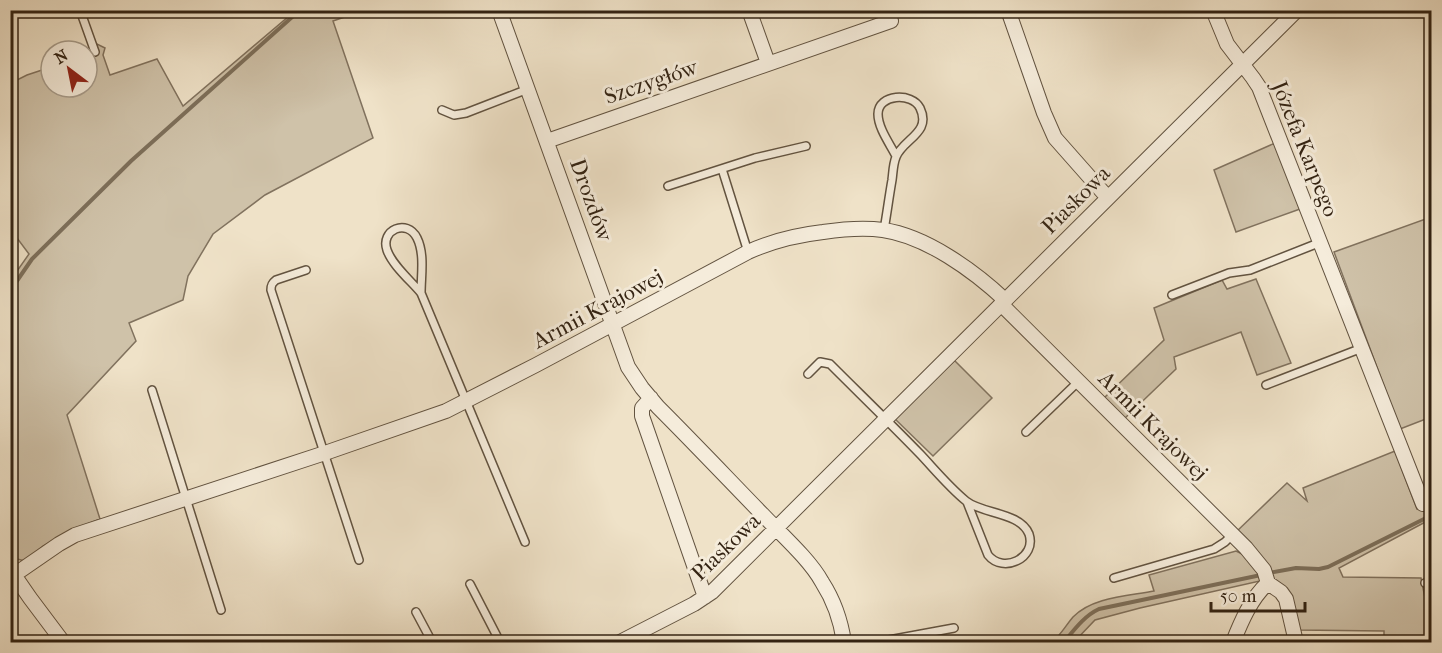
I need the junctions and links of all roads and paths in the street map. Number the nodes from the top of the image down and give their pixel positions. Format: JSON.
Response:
{"nodes":[{"id":1,"x":80,"y":10,"type":"edge"},
{"id":2,"x":499,"y":10,"type":"edge"},
{"id":3,"x":749,"y":10,"type":"edge"},
{"id":4,"x":1008,"y":10,"type":"edge"},
{"id":5,"x":1213,"y":10,"type":"edge"},
{"id":6,"x":1297,"y":10,"type":"edge"},
{"id":7,"x":889,"y":16,"type":"edge"},
{"id":8,"x":90,"y":39,"type":"edge"},
{"id":9,"x":768,"y":63,"type":"junction"},
{"id":10,"x":1243,"y":64,"type":"junction"},
{"id":11,"x":528,"y":89,"type":"junction"},
{"id":12,"x":442,"y":110,"type":"dead end"},
{"id":13,"x":547,"y":141,"type":"junction"},
{"id":14,"x":806,"y":146,"type":"dead end"},
{"id":15,"x":896,"y":156,"type":"junction"},
{"id":16,"x":722,"y":169,"type":"junction"},
{"id":17,"x":668,"y":186,"type":"dead end"},
{"id":18,"x":1108,"y":198,"type":"junction"},
{"id":19,"x":884,"y":230,"type":"junction"},
{"id":20,"x":1321,"y":243,"type":"junction"},
{"id":21,"x":748,"y":252,"type":"junction"},
{"id":22,"x":306,"y":270,"type":"dead end"},
{"id":23,"x":421,"y":293,"type":"junction"},
{"id":24,"x":1172,"y":295,"type":"dead end"},
{"id":25,"x":1003,"y":302,"type":"junction"},
{"id":26,"x":613,"y":324,"type":"junction"},
{"id":27,"x":1362,"y":348,"type":"junction"},
{"id":28,"x":808,"y":374,"type":"dead end"},
{"id":29,"x":1079,"y":381,"type":"junction"},
{"id":30,"x":1266,"y":385,"type":"dead end"},
{"id":31,"x":152,"y":390,"type":"dead end"},
{"id":32,"x":651,"y":398,"type":"junction"},
{"id":33,"x":466,"y":401,"type":"junction"},
{"id":34,"x":886,"y":419,"type":"junction"},
{"id":35,"x":1026,"y":432,"type":"dead end"},
{"id":36,"x":325,"y":453,"type":"junction"},
{"id":37,"x":187,"y":498,"type":"junction"},
{"id":38,"x":967,"y":502,"type":"junction"},
{"id":39,"x":1423,"y":504,"type":"dead end"},
{"id":40,"x":776,"y":528,"type":"junction"},
{"id":41,"x":1232,"y":535,"type":"junction"},
{"id":42,"x":525,"y":542,"type":"dead end"},
{"id":43,"x":359,"y":560,"type":"dead end"},
{"id":44,"x":12,"y":572,"type":"edge"},
{"id":45,"x":1266,"y":577,"type":"junction"},
{"id":46,"x":1114,"y":578,"type":"dead end"},
{"id":47,"x":470,"y":584,"type":"dead end"},
{"id":48,"x":705,"y":597,"type":"junction"},
{"id":49,"x":221,"y":610,"type":"dead end"},
{"id":50,"x":416,"y":612,"type":"dead end"},
{"id":51,"x":954,"y":628,"type":"dead end"},
{"id":52,"x":629,"y":640,"type":"edge"},
{"id":53,"x":63,"y":642,"type":"edge"},
{"id":54,"x":432,"y":642,"type":"edge"},
{"id":55,"x":500,"y":642,"type":"edge"},
{"id":56,"x":844,"y":642,"type":"edge"},
{"id":57,"x":878,"y":642,"type":"edge"},
{"id":58,"x":1233,"y":642,"type":"edge"},
{"id":59,"x":1296,"y":642,"type":"edge"}],
"edges":[{"from":1,"to":8,"type":"lane"},
{"from":2,"to":11,"type":"street","name":"Drozdów"},
{"from":3,"to":9,"type":"street"},
{"from":4,"to":18,"type":"street"},
{"from":5,"to":10,"type":"street","name":"Józefa Karpego"},
{"from":6,"to":10,"type":"street","name":"Piaskowa"},
{"from":7,"to":9,"type":"street","name":"Szczygłów"},
{"from":9,"to":13,"type":"street","name":"Szczygłów"},
{"from":10,"to":18,"type":"street","name":"Piaskowa"},
{"from":10,"to":20,"type":"street","name":"Józefa Karpego"},
{"from":11,"to":12,"type":"lane"},
{"from":11,"to":13,"type":"street","name":"Drozdów"},
{"from":13,"to":26,"type":"street","name":"Drozdów"},
{"from":14,"to":16,"type":"lane"},
{"from":15,"to":15,"type":"lane"},
{"from":15,"to":19,"type":"lane"},
{"from":16,"to":17,"type":"lane"},
{"from":16,"to":21,"type":"lane"},
{"from":18,"to":25,"type":"street","name":"Piaskowa"},
{"from":19,"to":21,"type":"street","name":"Armii Krajowej"},
{"from":19,"to":25,"type":"street","name":"Armii Krajowej"},
{"from":20,"to":24,"type":"lane","name":"Józefa Karpego"},
{"from":20,"to":27,"type":"street","name":"Józefa Karpego"},
{"from":21,"to":26,"type":"street","name":"Armii Krajowej"},
{"from":22,"to":36,"type":"lane"},
{"from":23,"to":23,"type":"lane"},
{"from":23,"to":33,"type":"lane"},
{"from":25,"to":29,"type":"street","name":"Armii Krajowej"},
{"from":25,"to":34,"type":"street","name":"Piaskowa"},
{"from":26,"to":32,"type":"street","name":"Drozdów"},
{"from":26,"to":33,"type":"street","name":"Armii Krajowej"},
{"from":27,"to":30,"type":"lane"},
{"from":27,"to":39,"type":"street","name":"Józefa Karpego"},
{"from":28,"to":34,"type":"lane"},
{"from":29,"to":35,"type":"lane"},
{"from":29,"to":41,"type":"street","name":"Armii Krajowej"},
{"from":31,"to":37,"type":"lane"},
{"from":32,"to":40,"type":"street","name":"Drozdów"},
{"from":32,"to":48,"type":"street"},
{"from":33,"to":36,"type":"street","name":"Armii Krajowej"},
{"from":33,"to":42,"type":"lane"},
{"from":34,"to":38,"type":"lane"},
{"from":34,"to":40,"type":"street","name":"Piaskowa"},
{"from":36,"to":37,"type":"street","name":"Armii Krajowej"},
{"from":36,"to":43,"type":"lane"},
{"from":37,"to":44,"type":"street","name":"Armii Krajowej"},
{"from":37,"to":49,"type":"lane"},
{"from":38,"to":38,"type":"lane"},
{"from":40,"to":48,"type":"street","name":"Piaskowa"},
{"from":40,"to":56,"type":"street","name":"Drozdów"},
{"from":41,"to":45,"type":"street","name":"Armii Krajowej"},
{"from":41,"to":46,"type":"lane"},
{"from":44,"to":53,"type":"street"},
{"from":45,"to":58,"type":"street"},
{"from":45,"to":59,"type":"street","name":"Armii Krajowej"},
{"from":47,"to":55,"type":"lane"},
{"from":48,"to":52,"type":"street","name":"Piaskowa"},
{"from":50,"to":54,"type":"lane"},
{"from":51,"to":57,"type":"lane"}]}
